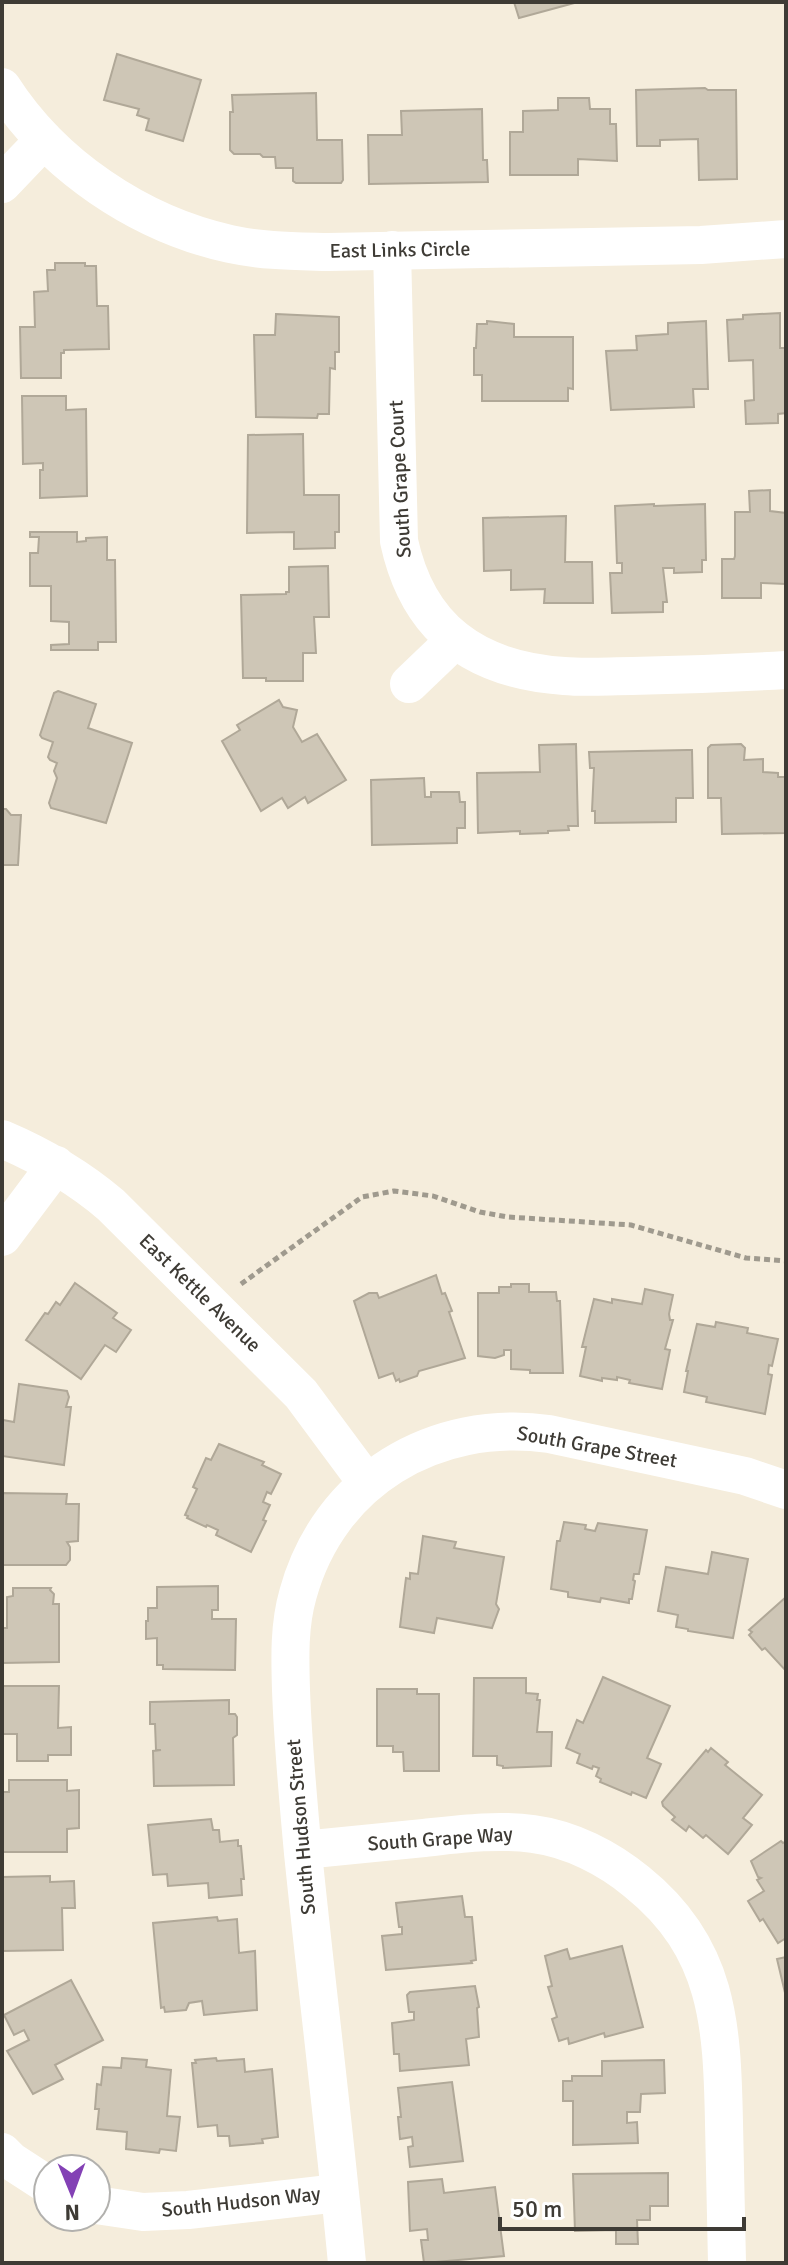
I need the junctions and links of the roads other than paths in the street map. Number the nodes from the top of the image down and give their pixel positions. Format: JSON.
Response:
{"nodes":[{"id":1,"x":2,"y":87,"type":"edge"},
{"id":2,"x":44,"y":140,"type":"junction"},
{"id":3,"x":2,"y":184,"type":"edge"},
{"id":4,"x":786,"y":239,"type":"edge"},
{"id":5,"x":392,"y":250,"type":"junction"},
{"id":6,"x":455,"y":640,"type":"junction"},
{"id":7,"x":786,"y":670,"type":"edge"},
{"id":8,"x":409,"y":684,"type":"dead end"},
{"id":9,"x":2,"y":1139,"type":"edge"},
{"id":10,"x":56,"y":1165,"type":"junction"},
{"id":11,"x":2,"y":1237,"type":"edge"},
{"id":12,"x":367,"y":1483,"type":"junction"},
{"id":13,"x":786,"y":1490,"type":"edge"},
{"id":14,"x":303,"y":1850,"type":"junction"},
{"id":15,"x":5,"y":2162,"type":"edge"},
{"id":16,"x":32,"y":2176,"type":"edge"},
{"id":17,"x":338,"y":2193,"type":"junction"},
{"id":18,"x":112,"y":2207,"type":"edge"},
{"id":19,"x":347,"y":2263,"type":"edge"},
{"id":20,"x":727,"y":2263,"type":"edge"}],
"edges":[{"from":1,"to":2,"type":"street"},
{"from":2,"to":3,"type":"street"},
{"from":2,"to":5,"type":"street","name":"East Links Circle"},
{"from":4,"to":5,"type":"street","name":"East Links Circle"},
{"from":5,"to":6,"type":"street","name":"South Grape Court"},
{"from":6,"to":7,"type":"street","name":"South Grape Court"},
{"from":6,"to":8,"type":"street"},
{"from":9,"to":10,"type":"street","name":"East Kettle Avenue"},
{"from":10,"to":11,"type":"street"},
{"from":10,"to":12,"type":"street","name":"East Kettle Avenue"},
{"from":12,"to":13,"type":"street","name":"South Grape Street"},
{"from":12,"to":14,"type":"street","name":"South Hudson Street"},
{"from":14,"to":17,"type":"street","name":"South Hudson Street"},
{"from":14,"to":20,"type":"street","name":"South Grape Way"},
{"from":15,"to":16,"type":"street"},
{"from":17,"to":18,"type":"street","name":"South Hudson Way"},
{"from":17,"to":19,"type":"street","name":"South Hudson Street"}]}
